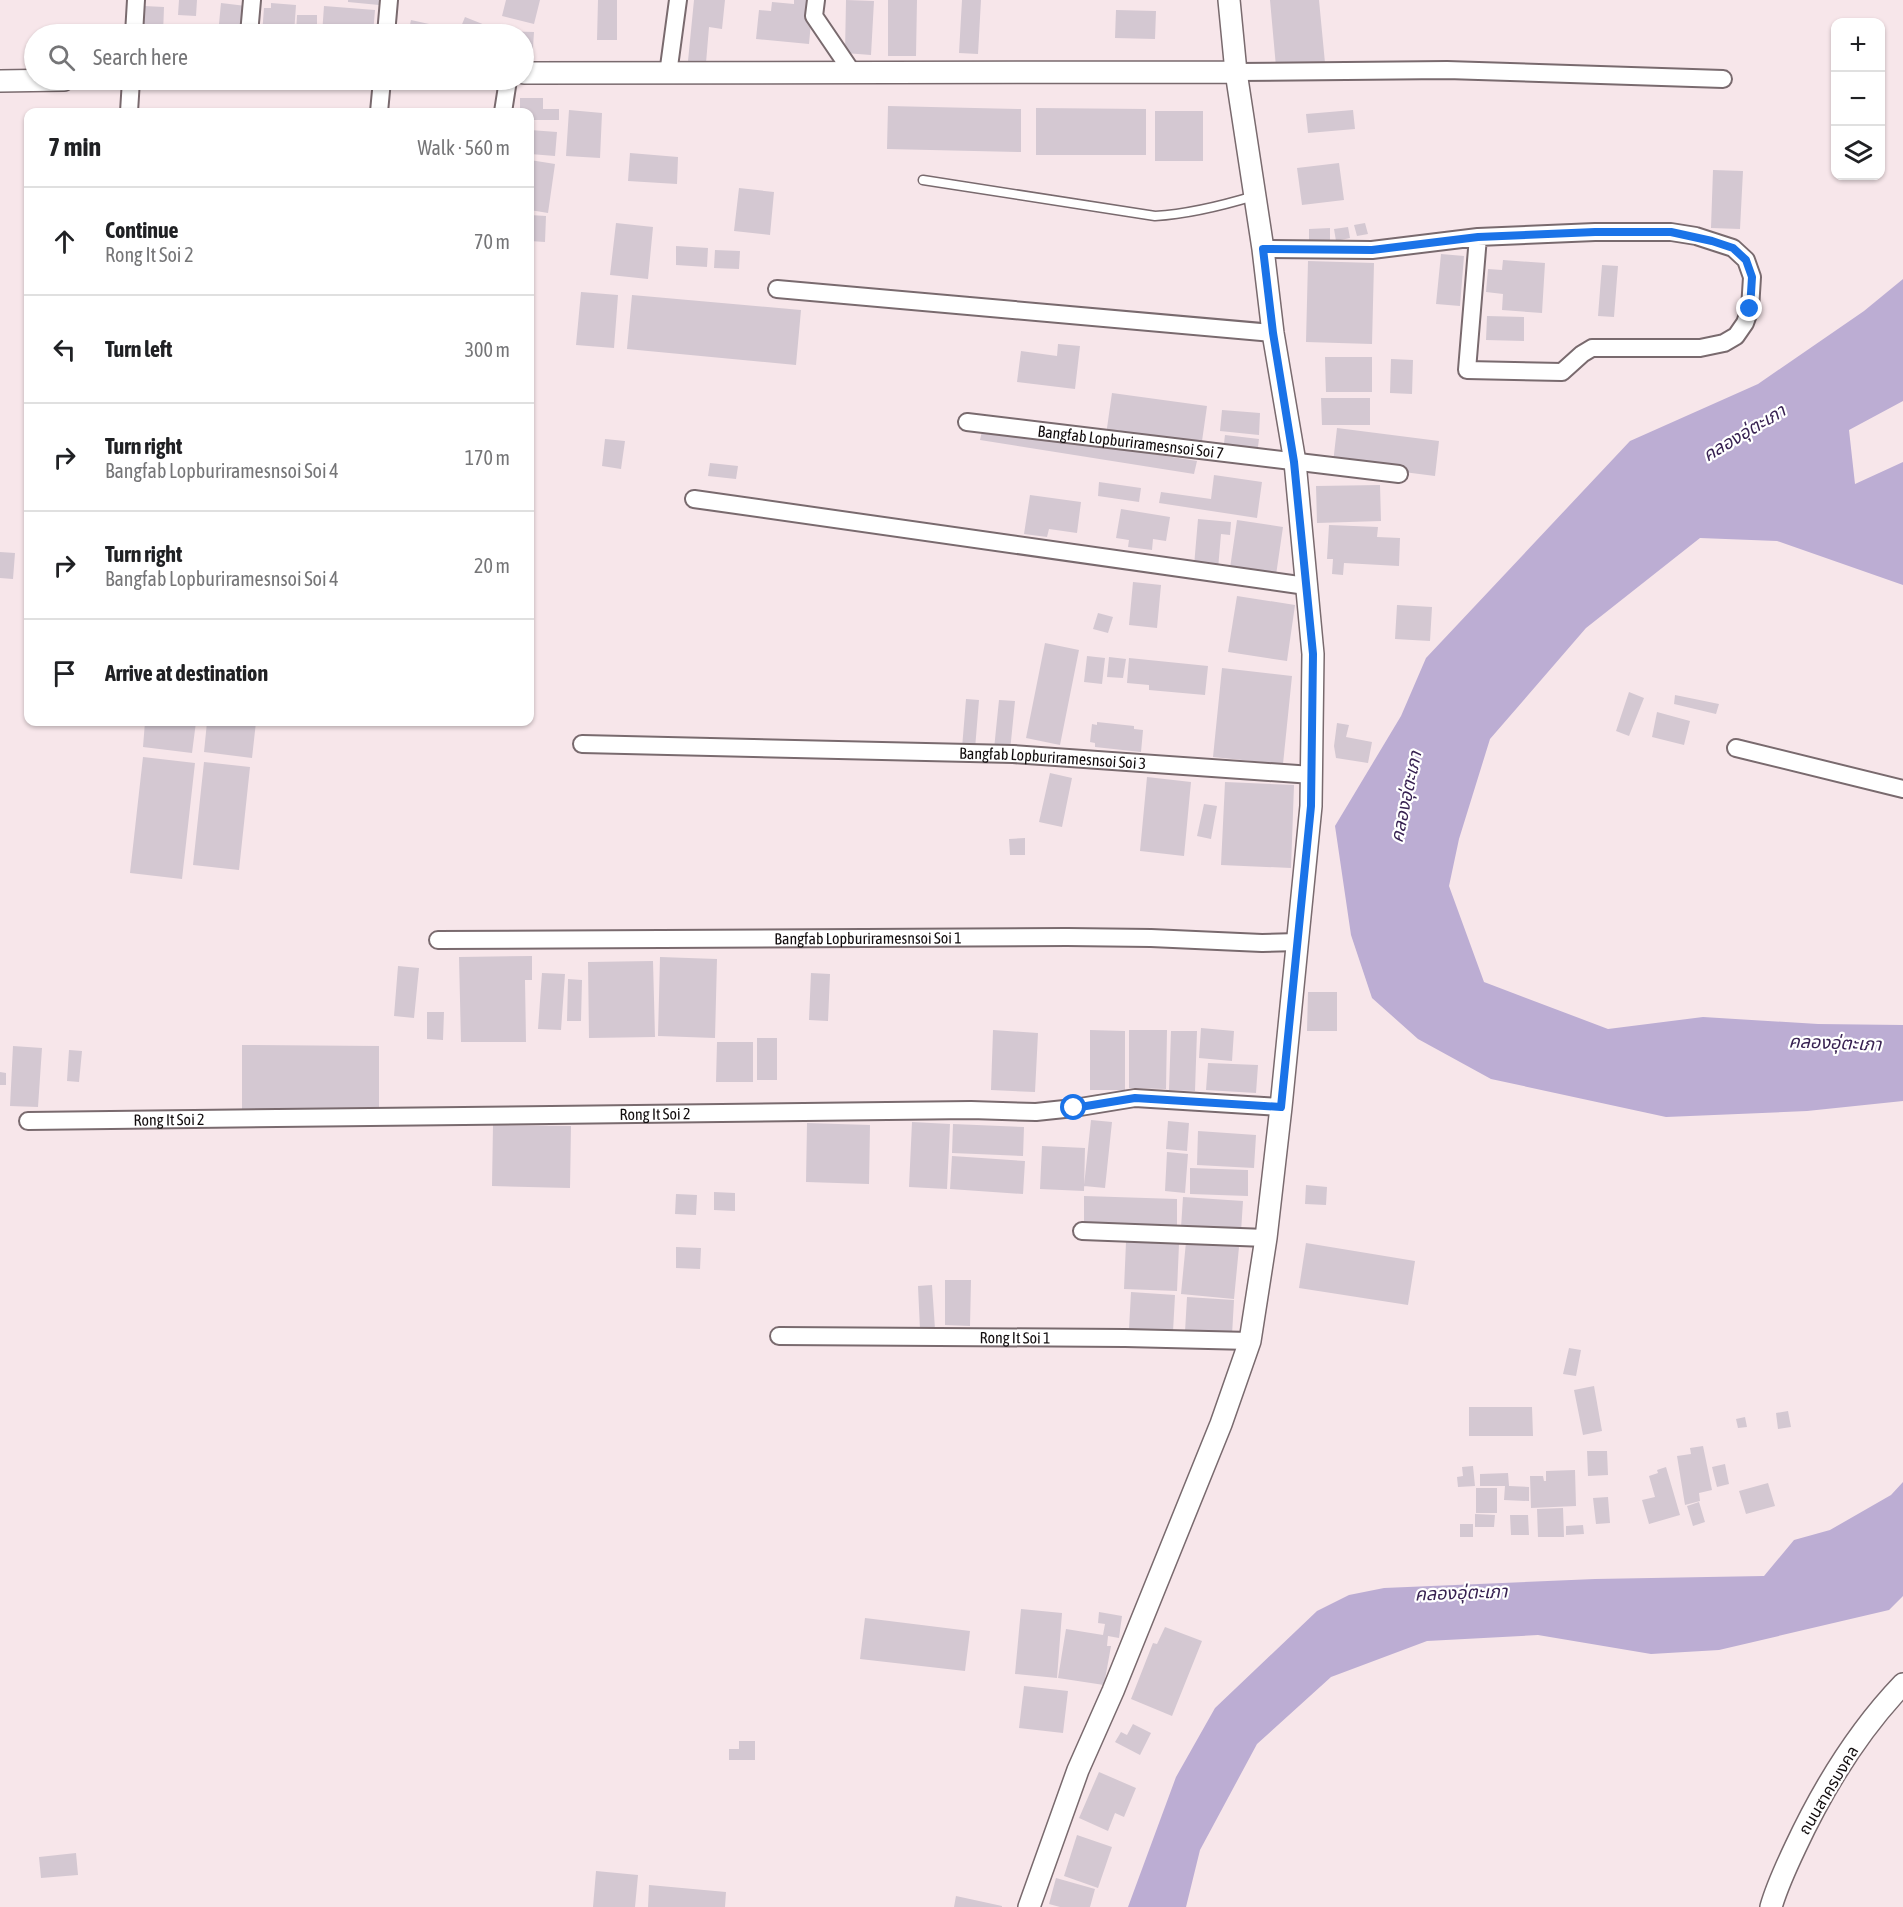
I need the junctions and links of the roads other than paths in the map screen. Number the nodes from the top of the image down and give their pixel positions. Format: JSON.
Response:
{"nodes":[{"id":1,"x":136,"y":0,"type":"edge"},
{"id":2,"x":252,"y":0,"type":"edge"},
{"id":3,"x":389,"y":0,"type":"edge"},
{"id":4,"x":678,"y":0,"type":"edge"},
{"id":5,"x":816,"y":0,"type":"edge"},
{"id":6,"x":1229,"y":0,"type":"edge"},
{"id":7,"x":135,"y":24,"type":"edge"},
{"id":8,"x":250,"y":24,"type":"edge"},
{"id":9,"x":387,"y":24,"type":"edge"},
{"id":10,"x":852,"y":72,"type":"junction"},
{"id":11,"x":1236,"y":72,"type":"junction"},
{"id":12,"x":534,"y":74,"type":"edge"},
{"id":13,"x":668,"y":74,"type":"junction"},
{"id":14,"x":1723,"y":80,"type":"dead end"},
{"id":15,"x":0,"y":81,"type":"edge"},
{"id":16,"x":24,"y":81,"type":"edge"},
{"id":17,"x":130,"y":90,"type":"edge"},
{"id":18,"x":381,"y":90,"type":"edge"},
{"id":19,"x":506,"y":90,"type":"edge"},
{"id":20,"x":129,"y":108,"type":"edge"},
{"id":21,"x":379,"y":108,"type":"edge"},
{"id":22,"x":503,"y":108,"type":"edge"},
{"id":23,"x":923,"y":180,"type":"dead end"},
{"id":24,"x":1254,"y":196,"type":"junction"},
{"id":25,"x":1478,"y":237,"type":"junction"},
{"id":26,"x":1263,"y":249,"type":"junction"},
{"id":27,"x":777,"y":289,"type":"dead end"},
{"id":28,"x":1273,"y":333,"type":"junction"},
{"id":29,"x":968,"y":422,"type":"dead end"},
{"id":30,"x":1294,"y":462,"type":"junction"},
{"id":31,"x":1399,"y":474,"type":"dead end"},
{"id":32,"x":694,"y":499,"type":"dead end"},
{"id":33,"x":1306,"y":586,"type":"junction"},
{"id":34,"x":582,"y":744,"type":"dead end"},
{"id":35,"x":1736,"y":748,"type":"dead end"},
{"id":36,"x":1312,"y":775,"type":"junction"},
{"id":37,"x":1903,"y":789,"type":"edge"},
{"id":38,"x":438,"y":940,"type":"dead end"},
{"id":39,"x":1298,"y":942,"type":"junction"},
{"id":40,"x":1281,"y":1107,"type":"junction"},
{"id":41,"x":28,"y":1120,"type":"dead end"},
{"id":42,"x":1082,"y":1231,"type":"dead end"},
{"id":43,"x":1266,"y":1238,"type":"junction"},
{"id":44,"x":778,"y":1336,"type":"dead end"},
{"id":45,"x":1250,"y":1341,"type":"junction"},
{"id":46,"x":1903,"y":1684,"type":"edge"},
{"id":47,"x":1029,"y":1907,"type":"edge"},
{"id":48,"x":1771,"y":1907,"type":"edge"}],
"edges":[{"from":1,"to":7,"type":"street"},
{"from":2,"to":8,"type":"street"},
{"from":3,"to":9,"type":"street"},
{"from":4,"to":13,"type":"street"},
{"from":5,"to":10,"type":"street"},
{"from":6,"to":11,"type":"street"},
{"from":10,"to":11,"type":"street"},
{"from":10,"to":13,"type":"street"},
{"from":11,"to":14,"type":"street"},
{"from":11,"to":24,"type":"street"},
{"from":12,"to":13,"type":"street"},
{"from":15,"to":16,"type":"street"},
{"from":17,"to":20,"type":"street"},
{"from":18,"to":21,"type":"street"},
{"from":19,"to":22,"type":"street"},
{"from":23,"to":24,"type":"lane"},
{"from":24,"to":26,"type":"street"},
{"from":25,"to":25,"type":"street"},
{"from":25,"to":26,"type":"street"},
{"from":26,"to":28,"type":"street"},
{"from":27,"to":28,"type":"street"},
{"from":28,"to":30,"type":"street"},
{"from":29,"to":30,"type":"street","name":"Bangfab Lopburiramesnsoi Soi 7"},
{"from":30,"to":31,"type":"street","name":"Bangfab Lopburiramesnsoi Soi 7"},
{"from":30,"to":33,"type":"street"},
{"from":32,"to":33,"type":"street"},
{"from":33,"to":36,"type":"street"},
{"from":34,"to":36,"type":"street","name":"Bangfab Lopburiramesnsoi Soi 3"},
{"from":35,"to":37,"type":"street"},
{"from":36,"to":39,"type":"street"},
{"from":38,"to":39,"type":"street","name":"Bangfab Lopburiramesnsoi Soi 1"},
{"from":39,"to":40,"type":"street"},
{"from":40,"to":41,"type":"street","name":"Rong It Soi 2"},
{"from":40,"to":43,"type":"street"},
{"from":42,"to":43,"type":"street"},
{"from":43,"to":45,"type":"street"},
{"from":44,"to":45,"type":"street","name":"Rong It Soi 1"},
{"from":45,"to":47,"type":"street"},
{"from":46,"to":48,"type":"street","name":"ถนนสาครมงคล"}]}
